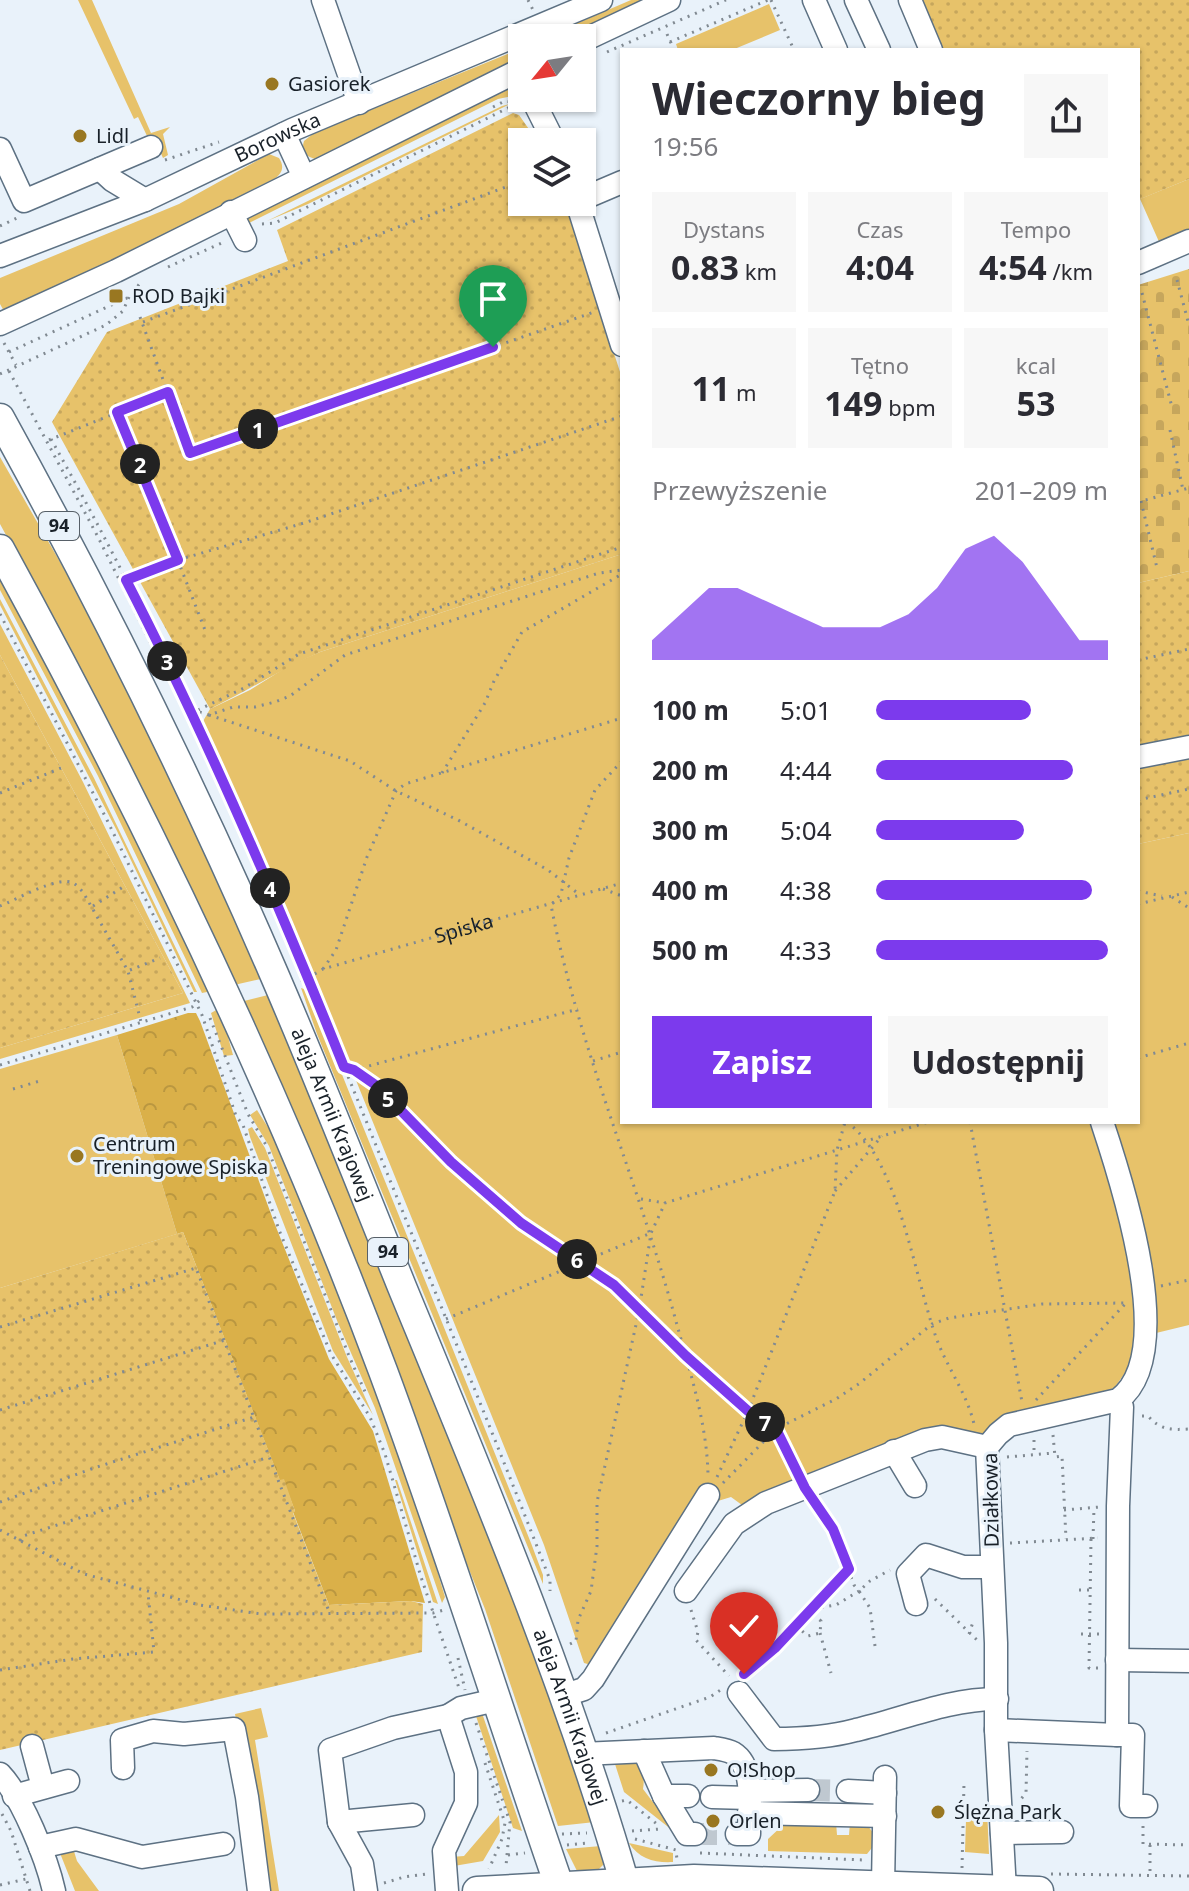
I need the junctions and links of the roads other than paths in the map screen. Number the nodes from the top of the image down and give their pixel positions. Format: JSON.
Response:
{"nodes":[{"id":1,"x":323,"y":0,"type":"edge"},
{"id":2,"x":601,"y":0,"type":"edge"},
{"id":3,"x":669,"y":0,"type":"edge"},
{"id":4,"x":814,"y":0,"type":"edge"},
{"id":5,"x":856,"y":0,"type":"edge"},
{"id":6,"x":910,"y":0,"type":"edge"},
{"id":7,"x":596,"y":34,"type":"edge"},
{"id":8,"x":835,"y":48,"type":"edge"},
{"id":9,"x":878,"y":48,"type":"edge"},
{"id":10,"x":930,"y":48,"type":"edge"},
{"id":11,"x":508,"y":79,"type":"edge"},
{"id":12,"x":359,"y":103,"type":"junction"},
{"id":13,"x":284,"y":134,"type":"junction"},
{"id":14,"x":151,"y":147,"type":"dead end"},
{"id":15,"x":0,"y":149,"type":"edge"},
{"id":16,"x":100,"y":169,"type":"junction"},
{"id":17,"x":304,"y":177,"type":"junction"},
{"id":18,"x":620,"y":183,"type":"edge"},
{"id":19,"x":596,"y":193,"type":"edge"},
{"id":20,"x":145,"y":200,"type":"junction"},
{"id":21,"x":231,"y":212,"type":"junction"},
{"id":22,"x":585,"y":216,"type":"edge"},
{"id":23,"x":236,"y":240,"type":"road end"},
{"id":24,"x":1189,"y":241,"type":"edge"},
{"id":25,"x":0,"y":256,"type":"edge"},
{"id":26,"x":1140,"y":262,"type":"edge"},
{"id":27,"x":0,"y":324,"type":"edge"},
{"id":28,"x":620,"y":338,"type":"edge"},
{"id":29,"x":0,"y":418,"type":"edge"},
{"id":30,"x":0,"y":549,"type":"edge"},
{"id":31,"x":1189,"y":747,"type":"edge"},
{"id":32,"x":1140,"y":757,"type":"edge"},
{"id":33,"x":1103,"y":1124,"type":"edge"},
{"id":34,"x":1126,"y":1408,"type":"junction"},
{"id":35,"x":980,"y":1445,"type":"junction"},
{"id":36,"x":894,"y":1451,"type":"junction"},
{"id":37,"x":915,"y":1486,"type":"dead end"},
{"id":38,"x":708,"y":1495,"type":"road end"},
{"id":39,"x":992,"y":1567,"type":"junction"},
{"id":40,"x":686,"y":1591,"type":"road end"},
{"id":41,"x":916,"y":1604,"type":"dead end"},
{"id":42,"x":1189,"y":1661,"type":"edge"},
{"id":43,"x":1113,"y":1664,"type":"junction"},
{"id":44,"x":736,"y":1687,"type":"road end"},
{"id":45,"x":562,"y":1696,"type":"junction"},
{"id":46,"x":997,"y":1699,"type":"junction"},
{"id":47,"x":470,"y":1706,"type":"junction"},
{"id":48,"x":996,"y":1730,"type":"junction"},
{"id":49,"x":1117,"y":1735,"type":"junction"},
{"id":50,"x":591,"y":1744,"type":"junction"},
{"id":51,"x":32,"y":1746,"type":"dead end"},
{"id":52,"x":644,"y":1751,"type":"junction"},
{"id":53,"x":123,"y":1768,"type":"dead end"},
{"id":54,"x":0,"y":1774,"type":"edge"},
{"id":55,"x":68,"y":1781,"type":"dead end"},
{"id":56,"x":43,"y":1787,"type":"junction"},
{"id":57,"x":808,"y":1790,"type":"tunnel mouth"},
{"id":58,"x":848,"y":1791,"type":"tunnel mouth"},
{"id":59,"x":664,"y":1796,"type":"junction"},
{"id":60,"x":688,"y":1796,"type":"dead end"},
{"id":61,"x":712,"y":1797,"type":"dead end"},
{"id":62,"x":7,"y":1803,"type":"edge"},
{"id":63,"x":1146,"y":1806,"type":"dead end"},
{"id":64,"x":745,"y":1813,"type":"junction"},
{"id":65,"x":413,"y":1815,"type":"dead end"},
{"id":66,"x":885,"y":1816,"type":"junction"},
{"id":67,"x":339,"y":1822,"type":"junction"},
{"id":68,"x":685,"y":1831,"type":"road end"},
{"id":69,"x":1062,"y":1832,"type":"dead end"},
{"id":70,"x":1002,"y":1833,"type":"junction"},
{"id":71,"x":223,"y":1844,"type":"dead end"},
{"id":72,"x":40,"y":1847,"type":"junction"},
{"id":73,"x":876,"y":1872,"type":"junction"},
{"id":74,"x":446,"y":1882,"type":"edge"},
{"id":75,"x":483,"y":1882,"type":"edge"},
{"id":76,"x":1044,"y":1882,"type":"edge"},
{"id":77,"x":626,"y":1886,"type":"edge"},
{"id":78,"x":560,"y":1888,"type":"edge"},
{"id":79,"x":366,"y":1890,"type":"edge"},
{"id":80,"x":1005,"y":1890,"type":"edge"},
{"id":81,"x":54,"y":1891,"type":"edge"},
{"id":82,"x":259,"y":1891,"type":"edge"}],
"edges":[{"from":1,"to":12,"type":"street"},
{"from":2,"to":12,"type":"street","name":"Borowska"},
{"from":3,"to":7,"type":"street"},
{"from":4,"to":8,"type":"street"},
{"from":5,"to":9,"type":"street"},
{"from":6,"to":10,"type":"street"},
{"from":11,"to":17,"type":"street"},
{"from":12,"to":13,"type":"street","name":"Borowska"},
{"from":13,"to":17,"type":"street"},
{"from":13,"to":20,"type":"street","name":"Borowska"},
{"from":14,"to":16,"type":"street"},
{"from":15,"to":16,"type":"street"},
{"from":16,"to":20,"type":"street"},
{"from":17,"to":21,"type":"street"},
{"from":18,"to":19,"type":"street"},
{"from":20,"to":25,"type":"street","name":"Borowska"},
{"from":21,"to":23,"type":"street"},
{"from":21,"to":27,"type":"street"},
{"from":22,"to":28,"type":"street"},
{"from":24,"to":26,"type":"street"},
{"from":29,"to":45,"type":"main road","name":"aleja Armii Krajowej","number":"94"},
{"from":30,"to":47,"type":"main road","number":"94"},
{"from":31,"to":32,"type":"street"},
{"from":33,"to":34,"type":"street"},
{"from":34,"to":35,"type":"street","name":"Działkowa"},
{"from":34,"to":43,"type":"street"},
{"from":35,"to":36,"type":"street"},
{"from":35,"to":39,"type":"street","name":"Działkowa"},
{"from":36,"to":37,"type":"street"},
{"from":36,"to":40,"type":"street"},
{"from":38,"to":45,"type":"street"},
{"from":39,"to":41,"type":"street"},
{"from":39,"to":46,"type":"street","name":"Działkowa"},
{"from":42,"to":43,"type":"street"},
{"from":43,"to":49,"type":"street"},
{"from":44,"to":46,"type":"street"},
{"from":45,"to":50,"type":"main road","name":"aleja Armii Krajowej","number":"94"},
{"from":46,"to":48,"type":"street","name":"Działkowa"},
{"from":47,"to":67,"type":"street"},
{"from":47,"to":74,"type":"street"},
{"from":47,"to":78,"type":"main road","number":"94"},
{"from":48,"to":49,"type":"street"},
{"from":48,"to":70,"type":"street","name":"Działkowa"},
{"from":49,"to":63,"type":"street"},
{"from":50,"to":52,"type":"street"},
{"from":50,"to":77,"type":"main road","name":"aleja Armii Krajowej","number":"94"},
{"from":51,"to":56,"type":"street"},
{"from":52,"to":59,"type":"street"},
{"from":52,"to":64,"type":"street"},
{"from":53,"to":82,"type":"street"},
{"from":54,"to":62,"type":"street"},
{"from":55,"to":56,"type":"street"},
{"from":56,"to":62,"type":"street"},
{"from":57,"to":64,"type":"street"},
{"from":58,"to":66,"type":"street"},
{"from":59,"to":60,"type":"street"},
{"from":59,"to":68,"type":"street"},
{"from":61,"to":64,"type":"street"},
{"from":62,"to":72,"type":"street"},
{"from":64,"to":66,"type":"street"},
{"from":65,"to":67,"type":"street"},
{"from":66,"to":73,"type":"street"},
{"from":67,"to":79,"type":"street"},
{"from":69,"to":70,"type":"street"},
{"from":70,"to":80,"type":"street","name":"Działkowa"},
{"from":71,"to":72,"type":"street"},
{"from":72,"to":81,"type":"street"},
{"from":73,"to":77,"type":"main road"},
{"from":73,"to":80,"type":"main road"},
{"from":75,"to":78,"type":"main road"},
{"from":76,"to":80,"type":"main road"},
{"from":77,"to":78,"type":"main road"}]}
